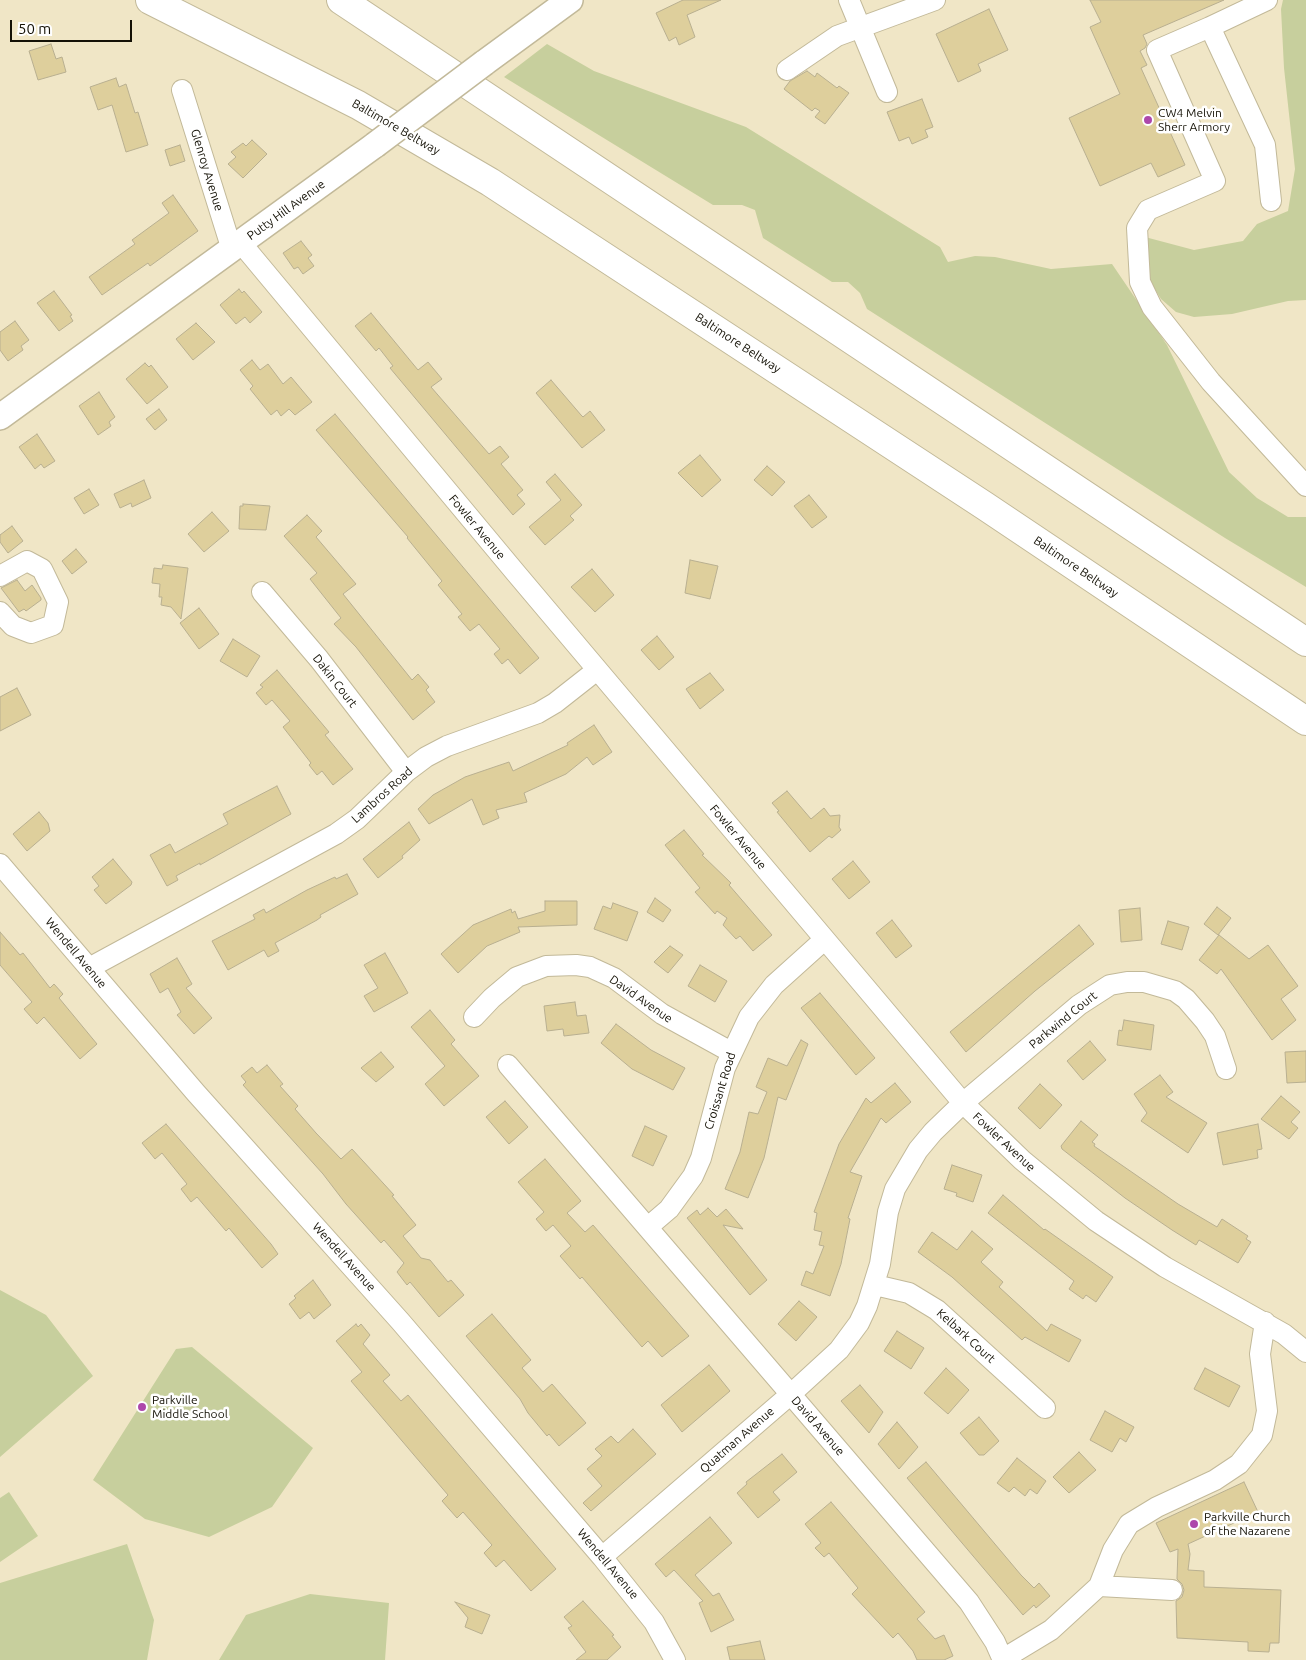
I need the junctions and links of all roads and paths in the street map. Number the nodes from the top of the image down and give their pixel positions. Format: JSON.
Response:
{"nodes":[{"id":1,"x":141,"y":0,"type":"edge"},
{"id":2,"x":150,"y":0,"type":"edge"},
{"id":3,"x":341,"y":0,"type":"edge"},
{"id":4,"x":570,"y":0,"type":"edge"},
{"id":5,"x":849,"y":0,"type":"edge"},
{"id":6,"x":935,"y":0,"type":"edge"},
{"id":7,"x":1267,"y":0,"type":"edge"},
{"id":8,"x":860,"y":27,"type":"junction"},
{"id":9,"x":1210,"y":27,"type":"junction"},
{"id":10,"x":243,"y":45,"type":"junction"},
{"id":11,"x":787,"y":70,"type":"dead end"},
{"id":12,"x":182,"y":90,"type":"dead end"},
{"id":13,"x":887,"y":92,"type":"dead end"},
{"id":14,"x":1271,"y":201,"type":"dead end"},
{"id":15,"x":236,"y":246,"type":"junction"},
{"id":16,"x":0,"y":417,"type":"edge"},
{"id":17,"x":1306,"y":486,"type":"edge"},
{"id":18,"x":0,"y":576,"type":"edge"},
{"id":19,"x":262,"y":592,"type":"dead end"},
{"id":20,"x":0,"y":612,"type":"edge"},
{"id":21,"x":1306,"y":642,"type":"edge"},
{"id":22,"x":597,"y":670,"type":"junction"},
{"id":23,"x":1306,"y":721,"type":"edge"},
{"id":24,"x":406,"y":772,"type":"junction"},
{"id":25,"x":0,"y":864,"type":"edge"},
{"id":26,"x":824,"y":940,"type":"junction"},
{"id":27,"x":89,"y":968,"type":"junction"},
{"id":28,"x":474,"y":1017,"type":"dead end"},
{"id":29,"x":731,"y":1052,"type":"junction"},
{"id":30,"x":508,"y":1065,"type":"dead end"},
{"id":31,"x":1226,"y":1069,"type":"dead end"},
{"id":32,"x":963,"y":1103,"type":"junction"},
{"id":33,"x":648,"y":1226,"type":"junction"},
{"id":34,"x":875,"y":1285,"type":"junction"},
{"id":35,"x":1265,"y":1322,"type":"junction"},
{"id":36,"x":1306,"y":1352,"type":"edge"},
{"id":37,"x":791,"y":1394,"type":"junction"},
{"id":38,"x":1045,"y":1408,"type":"dead end"},
{"id":39,"x":602,"y":1557,"type":"junction"},
{"id":40,"x":1099,"y":1586,"type":"junction"},
{"id":41,"x":1172,"y":1590,"type":"dead end"},
{"id":42,"x":675,"y":1660,"type":"edge"},
{"id":43,"x":1003,"y":1660,"type":"edge"}],
"edges":[{"from":1,"to":10,"type":"highway"},
{"from":2,"to":10,"type":"highway","name":"Baltimore Beltway"},
{"from":3,"to":21,"type":"highway"},
{"from":4,"to":15,"type":"main road","name":"Putty Hill Avenue","bridge":true},
{"from":5,"to":8,"type":"street"},
{"from":6,"to":8,"type":"street"},
{"from":7,"to":9,"type":"street"},
{"from":8,"to":11,"type":"street"},
{"from":8,"to":13,"type":"street"},
{"from":9,"to":14,"type":"street"},
{"from":9,"to":17,"type":"street"},
{"from":10,"to":23,"type":"highway","name":"Baltimore Beltway"},
{"from":12,"to":15,"type":"street","name":"Glenroy Avenue"},
{"from":15,"to":16,"type":"main road","name":"Putty Hill Avenue"},
{"from":15,"to":22,"type":"street","name":"Fowler Avenue"},
{"from":18,"to":20,"type":"street"},
{"from":19,"to":24,"type":"street","name":"Dakin Court"},
{"from":22,"to":24,"type":"street","name":"Lambros Road"},
{"from":22,"to":26,"type":"street","name":"Fowler Avenue"},
{"from":24,"to":27,"type":"street","name":"Lambros Road"},
{"from":25,"to":27,"type":"street","name":"Wendell Avenue"},
{"from":26,"to":29,"type":"street","name":"Croissant Road"},
{"from":26,"to":32,"type":"street","name":"Fowler Avenue"},
{"from":27,"to":39,"type":"street","name":"Wendell Avenue"},
{"from":28,"to":29,"type":"street","name":"David Avenue"},
{"from":29,"to":33,"type":"street","name":"Croissant Road"},
{"from":30,"to":33,"type":"street","name":"David Avenue"},
{"from":31,"to":32,"type":"street","name":"Parkwind Court"},
{"from":32,"to":34,"type":"street","name":"Quatman Avenue"},
{"from":32,"to":35,"type":"street","name":"Fowler Avenue"},
{"from":33,"to":37,"type":"street","name":"David Avenue"},
{"from":34,"to":37,"type":"street","name":"Quatman Avenue"},
{"from":34,"to":38,"type":"street","name":"Kelbark Court"},
{"from":35,"to":36,"type":"street","name":"Fowler Avenue"},
{"from":35,"to":40,"type":"street"},
{"from":37,"to":39,"type":"street","name":"Quatman Avenue"},
{"from":37,"to":43,"type":"street","name":"David Avenue"},
{"from":39,"to":42,"type":"street","name":"Wendell Avenue"},
{"from":40,"to":41,"type":"street"},
{"from":40,"to":43,"type":"street"}]}
